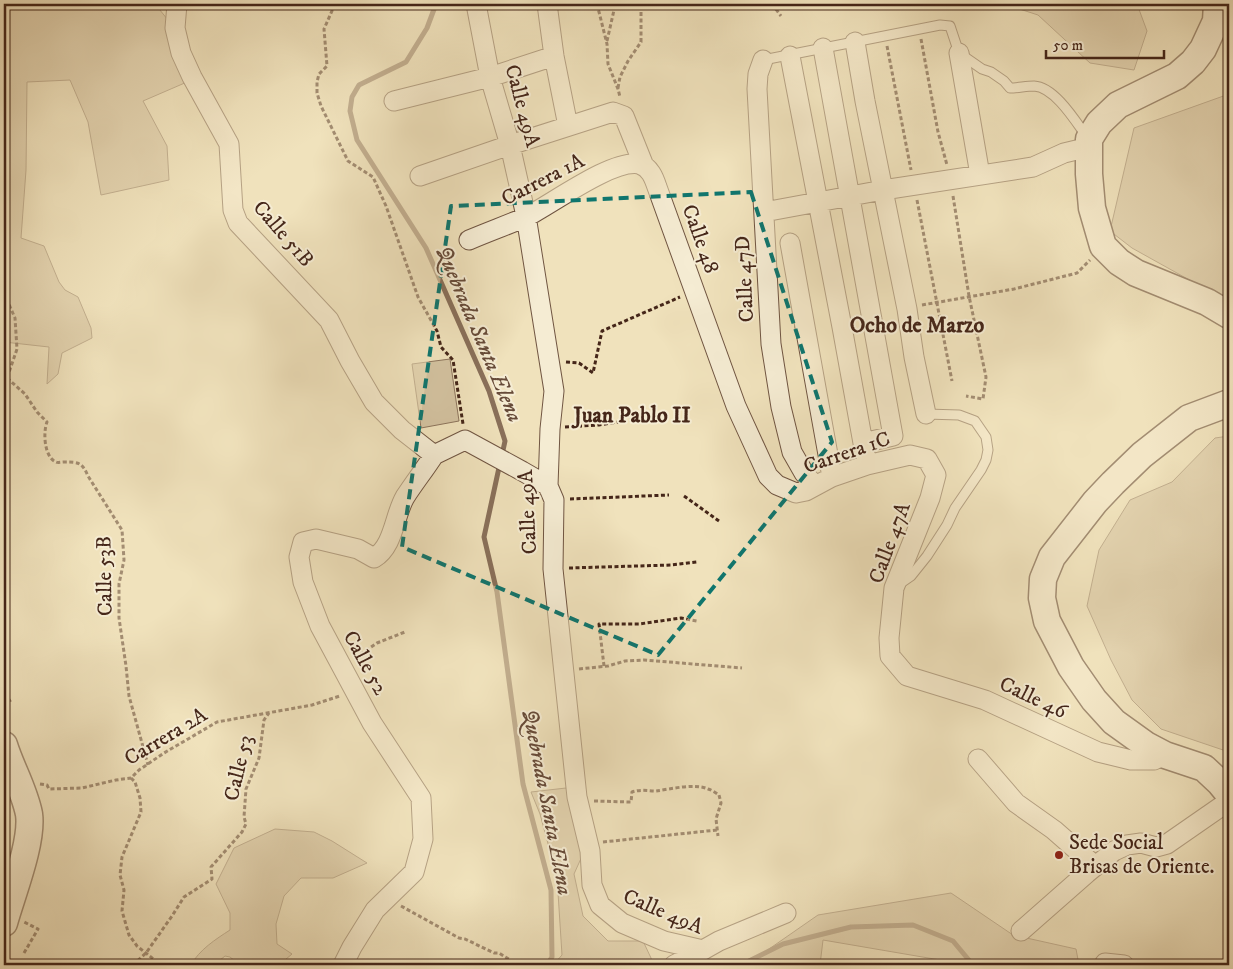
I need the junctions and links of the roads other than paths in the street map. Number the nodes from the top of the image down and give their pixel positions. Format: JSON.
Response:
{"nodes":[{"id":1,"x":176,"y":4,"type":"edge"},
{"id":2,"x":476,"y":4,"type":"edge"},
{"id":3,"x":547,"y":4,"type":"edge"},
{"id":4,"x":1217,"y":4,"type":"edge"},
{"id":5,"x":856,"y":42,"type":"junction"},
{"id":6,"x":823,"y":48,"type":"junction"},
{"id":7,"x":959,"y":53,"type":"junction"},
{"id":8,"x":554,"y":56,"type":"junction"},
{"id":9,"x":790,"y":56,"type":"junction"},
{"id":10,"x":763,"y":60,"type":"joint"},
{"id":11,"x":490,"y":77,"type":"junction"},
{"id":12,"x":394,"y":101,"type":"dead end"},
{"id":13,"x":568,"y":126,"type":"junction"},
{"id":14,"x":1089,"y":143,"type":"junction"},
{"id":15,"x":510,"y":145,"type":"junction"},
{"id":16,"x":641,"y":165,"type":"junction"},
{"id":17,"x":980,"y":175,"type":"junction"},
{"id":18,"x":420,"y":176,"type":"dead end"},
{"id":19,"x":882,"y":190,"type":"junction"},
{"id":20,"x":850,"y":196,"type":"junction"},
{"id":21,"x":817,"y":202,"type":"junction"},
{"id":22,"x":764,"y":212,"type":"junction"},
{"id":23,"x":526,"y":216,"type":"junction"},
{"id":24,"x":469,"y":240,"type":"dead end"},
{"id":25,"x":790,"y":243,"type":"dead end"},
{"id":26,"x":1229,"y":315,"type":"edge"},
{"id":27,"x":1229,"y":403,"type":"edge"},
{"id":28,"x":926,"y":414,"type":"joint"},
{"id":29,"x":863,"y":443,"type":"junction"},
{"id":30,"x":434,"y":456,"type":"junction"},
{"id":31,"x":867,"y":465,"type":"junction"},
{"id":32,"x":936,"y":475,"type":"joint"},
{"id":33,"x":768,"y":476,"type":"joint"},
{"id":34,"x":832,"y":477,"type":"junction"},
{"id":35,"x":815,"y":486,"type":"junction"},
{"id":36,"x":551,"y":493,"type":"junction"},
{"id":37,"x":894,"y":588,"type":"junction"},
{"id":38,"x":890,"y":656,"type":"joint"},
{"id":39,"x":4,"y":745,"type":"edge"},
{"id":40,"x":1165,"y":755,"type":"junction"},
{"id":41,"x":978,"y":759,"type":"dead end"},
{"id":42,"x":1229,"y":794,"type":"edge"},
{"id":43,"x":1229,"y":801,"type":"edge"},
{"id":44,"x":1095,"y":866,"type":"junction"},
{"id":45,"x":786,"y":913,"type":"dead end"},
{"id":46,"x":5,"y":918,"type":"edge"},
{"id":47,"x":1021,"y":931,"type":"dead end"},
{"id":48,"x":703,"y":950,"type":"junction"},
{"id":49,"x":343,"y":965,"type":"edge"},
{"id":50,"x":674,"y":965,"type":"edge"}],
"edges":[{"from":1,"to":30,"type":"street","name":"Calle 51B"},
{"from":2,"to":11,"type":"street","name":"Calle 49A"},
{"from":3,"to":8,"type":"street"},
{"from":4,"to":14,"type":"main road"},
{"from":5,"to":6,"type":"lane"},
{"from":5,"to":7,"type":"lane"},
{"from":5,"to":19,"type":"street"},
{"from":6,"to":9,"type":"lane"},
{"from":6,"to":20,"type":"street"},
{"from":7,"to":14,"type":"lane"},
{"from":7,"to":17,"type":"street"},
{"from":8,"to":11,"type":"street"},
{"from":8,"to":13,"type":"street"},
{"from":9,"to":10,"type":"lane"},
{"from":9,"to":21,"type":"street"},
{"from":10,"to":22,"type":"street","name":"Calle 47D"},
{"from":11,"to":12,"type":"street"},
{"from":11,"to":15,"type":"street","name":"Calle 49A"},
{"from":13,"to":15,"type":"street"},
{"from":13,"to":16,"type":"street","name":"Calle 48"},
{"from":14,"to":17,"type":"street"},
{"from":14,"to":26,"type":"main road"},
{"from":15,"to":18,"type":"street"},
{"from":15,"to":23,"type":"street","name":"Calle 49A"},
{"from":16,"to":23,"type":"street","name":"Carrera 1A"},
{"from":16,"to":33,"type":"street","name":"Calle 48"},
{"from":17,"to":19,"type":"street"},
{"from":19,"to":20,"type":"street"},
{"from":19,"to":28,"type":"street"},
{"from":20,"to":21,"type":"street"},
{"from":20,"to":29,"type":"street"},
{"from":21,"to":22,"type":"street"},
{"from":21,"to":29,"type":"street"},
{"from":22,"to":35,"type":"street","name":"Calle 47D"},
{"from":23,"to":24,"type":"street","name":"Carrera 1A"},
{"from":23,"to":36,"type":"street","name":"Calle 49A"},
{"from":25,"to":34,"type":"street"},
{"from":27,"to":40,"type":"main road"},
{"from":28,"to":37,"type":"lane"},
{"from":29,"to":31,"type":"street"},
{"from":30,"to":36,"type":"street"},
{"from":30,"to":49,"type":"street","name":"Calle 52"},
{"from":31,"to":32,"type":"street","name":"Carrera 1C"},
{"from":31,"to":34,"type":"street","name":"Carrera 1C"},
{"from":32,"to":37,"type":"street","name":"Calle 47A"},
{"from":33,"to":35,"type":"street","name":"Carrera 1C"},
{"from":34,"to":35,"type":"street","name":"Carrera 1C"},
{"from":36,"to":48,"type":"street","name":"Calle 49A"},
{"from":37,"to":38,"type":"street","name":"Calle 47A"},
{"from":38,"to":40,"type":"street","name":"Calle 46"},
{"from":39,"to":46,"type":"main road"},
{"from":40,"to":42,"type":"main road"},
{"from":41,"to":44,"type":"street"},
{"from":43,"to":44,"type":"street"},
{"from":44,"to":47,"type":"street"},
{"from":45,"to":48,"type":"street"},
{"from":48,"to":50,"type":"street","name":"Calle 49A"}]}
